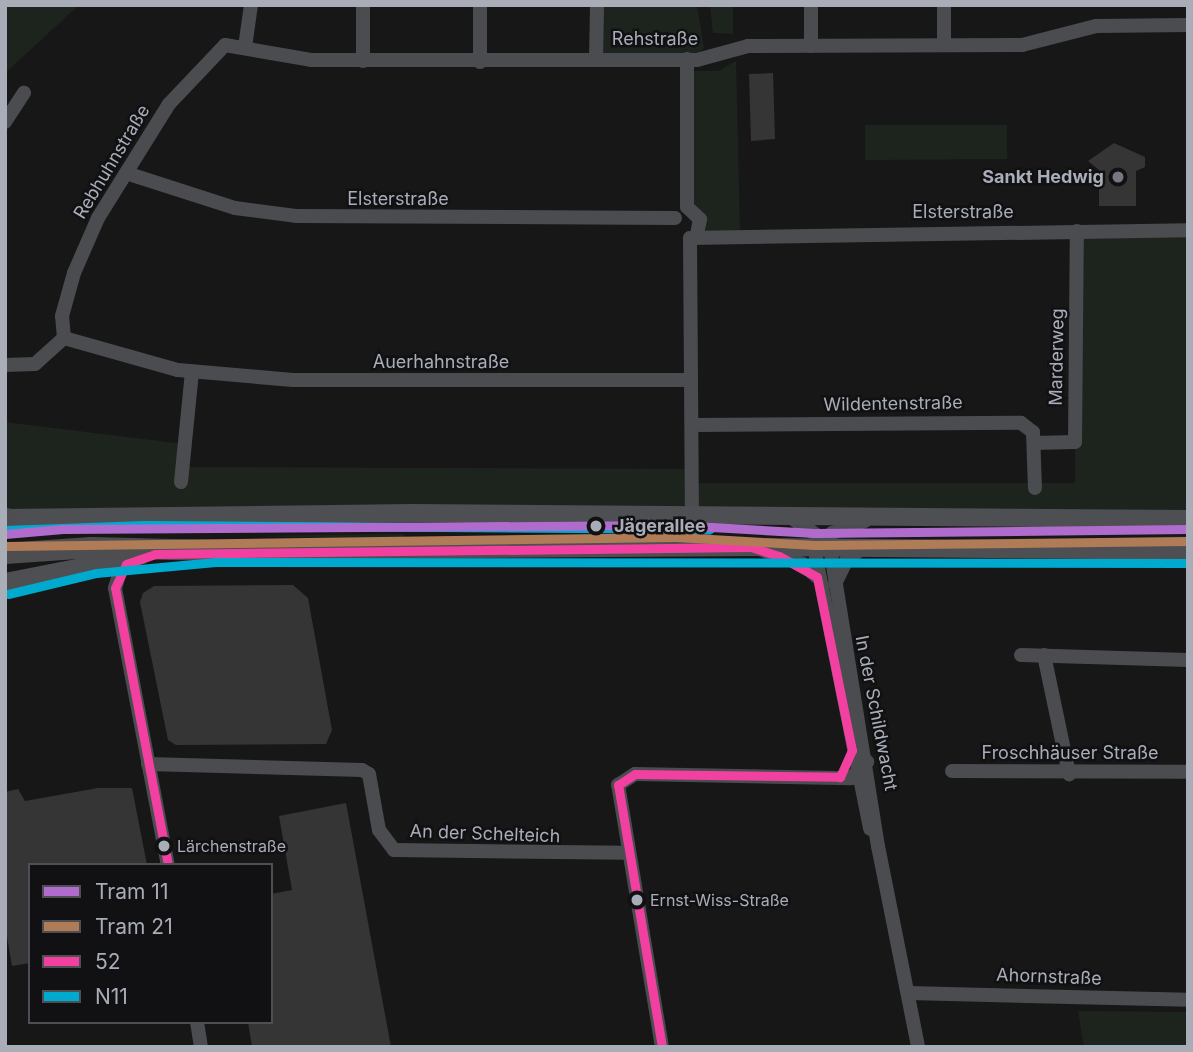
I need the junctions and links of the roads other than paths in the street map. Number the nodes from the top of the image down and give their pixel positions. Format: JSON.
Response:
{"nodes":[{"id":1,"x":251,"y":5,"type":"edge"},
{"id":2,"x":363,"y":5,"type":"edge"},
{"id":3,"x":480,"y":5,"type":"edge"},
{"id":4,"x":597,"y":5,"type":"edge"},
{"id":5,"x":811,"y":5,"type":"edge"},
{"id":6,"x":944,"y":5,"type":"edge"},
{"id":7,"x":1188,"y":25,"type":"edge"},
{"id":8,"x":944,"y":44,"type":"junction"},
{"id":9,"x":811,"y":46,"type":"junction"},
{"id":10,"x":245,"y":47,"type":"junction"},
{"id":11,"x":596,"y":59,"type":"junction"},
{"id":12,"x":687,"y":59,"type":"junction"},
{"id":13,"x":363,"y":61,"type":"junction"},
{"id":14,"x":480,"y":62,"type":"junction"},
{"id":15,"x":24,"y":93,"type":"dead end"},
{"id":16,"x":5,"y":122,"type":"edge"},
{"id":17,"x":126,"y":173,"type":"junction"},
{"id":18,"x":687,"y":207,"type":"junction"},
{"id":19,"x":675,"y":218,"type":"junction"},
{"id":20,"x":1188,"y":230,"type":"edge"},
{"id":21,"x":1077,"y":231,"type":"junction"},
{"id":22,"x":694,"y":236,"type":"junction"},
{"id":23,"x":64,"y":338,"type":"junction"},
{"id":24,"x":5,"y":365,"type":"edge"},
{"id":25,"x":192,"y":372,"type":"junction"},
{"id":26,"x":691,"y":380,"type":"junction"},
{"id":27,"x":694,"y":425,"type":"junction"},
{"id":28,"x":1034,"y":443,"type":"junction"},
{"id":29,"x":181,"y":482,"type":"dead end"},
{"id":30,"x":1035,"y":488,"type":"dead end"},
{"id":31,"x":692,"y":516,"type":"junction"},
{"id":32,"x":881,"y":517,"type":"junction"},
{"id":33,"x":6,"y":518,"type":"edge"},
{"id":34,"x":793,"y":519,"type":"junction"},
{"id":35,"x":1188,"y":519,"type":"edge"},
{"id":36,"x":823,"y":545,"type":"junction"},
{"id":37,"x":751,"y":547,"type":"junction"},
{"id":38,"x":711,"y":548,"type":"junction"},
{"id":39,"x":862,"y":548,"type":"junction"},
{"id":40,"x":214,"y":550,"type":"junction"},
{"id":41,"x":1188,"y":551,"type":"edge"},
{"id":42,"x":5,"y":553,"type":"edge"},
{"id":43,"x":155,"y":554,"type":"junction"},
{"id":44,"x":81,"y":563,"type":"junction"},
{"id":45,"x":817,"y":576,"type":"junction"},
{"id":46,"x":5,"y":582,"type":"edge"},
{"id":47,"x":115,"y":588,"type":"junction"},
{"id":48,"x":834,"y":588,"type":"junction"},
{"id":49,"x":1021,"y":655,"type":"dead end"},
{"id":50,"x":1044,"y":655,"type":"junction"},
{"id":51,"x":1188,"y":660,"type":"edge"},
{"id":52,"x":852,"y":750,"type":"junction"},
{"id":53,"x":867,"y":762,"type":"junction"},
{"id":54,"x":148,"y":764,"type":"junction"},
{"id":55,"x":952,"y":771,"type":"dead end"},
{"id":56,"x":1188,"y":772,"type":"edge"},
{"id":57,"x":1069,"y":774,"type":"junction"},
{"id":58,"x":840,"y":777,"type":"junction"},
{"id":59,"x":858,"y":778,"type":"junction"},
{"id":60,"x":878,"y":846,"type":"junction"},
{"id":61,"x":626,"y":853,"type":"junction"},
{"id":62,"x":167,"y":863,"type":"edge"},
{"id":63,"x":908,"y":993,"type":"junction"},
{"id":64,"x":1188,"y":1000,"type":"edge"},
{"id":65,"x":197,"y":1024,"type":"edge"},
{"id":66,"x":201,"y":1047,"type":"edge"},
{"id":67,"x":662,"y":1047,"type":"edge"},
{"id":68,"x":918,"y":1047,"type":"edge"}],
"edges":[{"from":1,"to":10,"type":"street"},
{"from":2,"to":13,"type":"street"},
{"from":3,"to":14,"type":"street"},
{"from":4,"to":11,"type":"street"},
{"from":5,"to":9,"type":"street"},
{"from":6,"to":8,"type":"street"},
{"from":7,"to":8,"type":"street","name":"Rehstraße"},
{"from":8,"to":9,"type":"street","name":"Rehstraße"},
{"from":9,"to":12,"type":"street","name":"Rehstraße"},
{"from":10,"to":13,"type":"street","name":"Rehstraße"},
{"from":10,"to":17,"type":"street","name":"Rebhuhnstraße"},
{"from":11,"to":12,"type":"street","name":"Rehstraße"},
{"from":11,"to":14,"type":"street","name":"Rehstraße"},
{"from":12,"to":18,"type":"street"},
{"from":13,"to":14,"type":"street","name":"Rehstraße"},
{"from":15,"to":16,"type":"street"},
{"from":17,"to":19,"type":"street","name":"Elsterstraße"},
{"from":17,"to":23,"type":"street","name":"Rebhuhnstraße"},
{"from":18,"to":19,"type":"street"},
{"from":18,"to":22,"type":"street"},
{"from":19,"to":22,"type":"street"},
{"from":20,"to":21,"type":"street","name":"Elsterstraße"},
{"from":21,"to":22,"type":"street","name":"Elsterstraße"},
{"from":21,"to":28,"type":"street","name":"Marderweg"},
{"from":22,"to":26,"type":"street"},
{"from":23,"to":24,"type":"street"},
{"from":23,"to":25,"type":"street","name":"Auerhahnstraße"},
{"from":25,"to":26,"type":"street","name":"Auerhahnstraße"},
{"from":25,"to":29,"type":"street"},
{"from":26,"to":27,"type":"street"},
{"from":27,"to":28,"type":"street","name":"Wildentenstraße"},
{"from":27,"to":31,"type":"street"},
{"from":28,"to":30,"type":"street"},
{"from":31,"to":33,"type":"main road"},
{"from":31,"to":34,"type":"main road"},
{"from":31,"to":38,"type":"street"},
{"from":32,"to":34,"type":"main road"},
{"from":32,"to":35,"type":"main road"},
{"from":32,"to":36,"type":"street"},
{"from":34,"to":36,"type":"street"},
{"from":36,"to":37,"type":"main road"},
{"from":36,"to":39,"type":"main road"},
{"from":36,"to":45,"type":"street","name":"In der Schildwacht"},
{"from":36,"to":48,"type":"street","name":"In der Schildwacht"},
{"from":37,"to":38,"type":"main road"},
{"from":37,"to":45,"type":"street"},
{"from":38,"to":40,"type":"main road"},
{"from":39,"to":41,"type":"main road"},
{"from":39,"to":48,"type":"street"},
{"from":40,"to":42,"type":"highway"},
{"from":40,"to":43,"type":"main road"},
{"from":43,"to":44,"type":"main road"},
{"from":43,"to":47,"type":"street"},
{"from":44,"to":46,"type":"main road"},
{"from":44,"to":47,"type":"street"},
{"from":45,"to":52,"type":"street","name":"In der Schildwacht"},
{"from":47,"to":54,"type":"street"},
{"from":48,"to":53,"type":"street","name":"In der Schildwacht"},
{"from":49,"to":50,"type":"street"},
{"from":50,"to":51,"type":"street"},
{"from":50,"to":57,"type":"street"},
{"from":52,"to":58,"type":"street","name":"In der Schildwacht"},
{"from":52,"to":59,"type":"street","name":"In der Schildwacht"},
{"from":53,"to":59,"type":"street"},
{"from":53,"to":60,"type":"street","name":"In der Schildwacht"},
{"from":54,"to":61,"type":"street","name":"An der Schelteich"},
{"from":54,"to":62,"type":"street"},
{"from":55,"to":57,"type":"street","name":"Froschhäuser Straße"},
{"from":56,"to":57,"type":"street","name":"Froschhäuser Straße"},
{"from":58,"to":59,"type":"street"},
{"from":58,"to":61,"type":"street"},
{"from":59,"to":60,"type":"street","name":"In der Schildwacht"},
{"from":60,"to":63,"type":"street","name":"In der Schildwacht"},
{"from":61,"to":67,"type":"street"},
{"from":63,"to":64,"type":"street","name":"Ahornstraße"},
{"from":63,"to":68,"type":"street","name":"In der Schildwacht"},
{"from":65,"to":66,"type":"street"}]}
